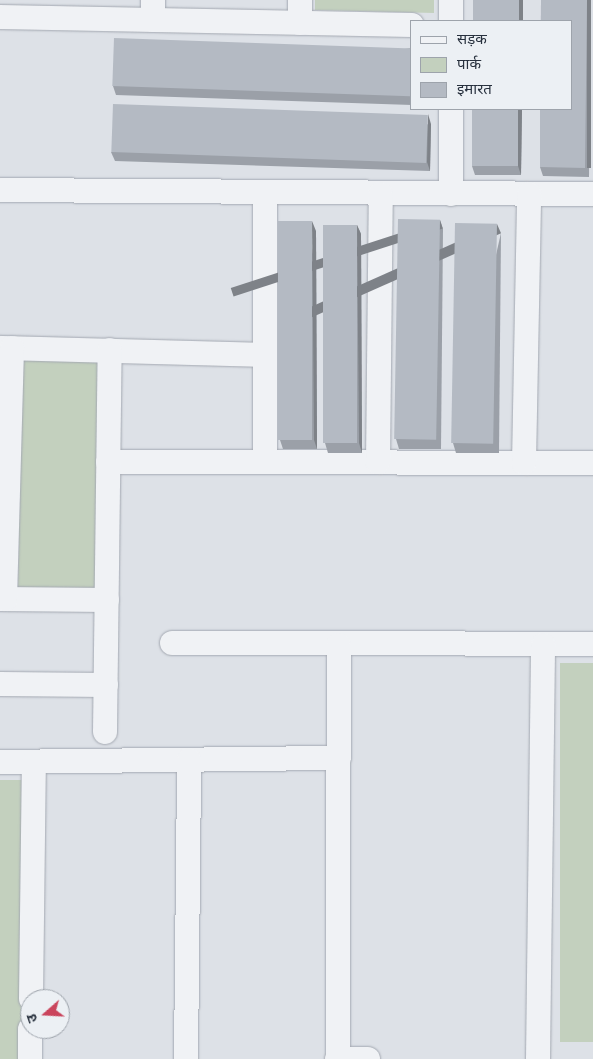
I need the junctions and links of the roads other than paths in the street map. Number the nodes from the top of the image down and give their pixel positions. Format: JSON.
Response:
{"nodes":[{"id":1,"x":451,"y":0,"type":"edge"},
{"id":2,"x":153,"y":10,"type":"edge"},
{"id":3,"x":300,"y":11,"type":"edge"},
{"id":4,"x":0,"y":17,"type":"edge"},
{"id":5,"x":451,"y":20,"type":"edge"},
{"id":6,"x":410,"y":25,"type":"edge"},
{"id":7,"x":451,"y":110,"type":"edge"},
{"id":8,"x":0,"y":190,"type":"edge"},
{"id":9,"x":265,"y":193,"type":"junction"},
{"id":10,"x":381,"y":194,"type":"junction"},
{"id":11,"x":451,"y":194,"type":"junction"},
{"id":12,"x":529,"y":194,"type":"junction"},
{"id":13,"x":593,"y":194,"type":"edge"},
{"id":14,"x":6,"y":348,"type":"edge"},
{"id":15,"x":110,"y":350,"type":"junction"},
{"id":16,"x":265,"y":355,"type":"junction"},
{"id":17,"x":108,"y":462,"type":"junction"},
{"id":18,"x":264,"y":462,"type":"junction"},
{"id":19,"x":378,"y":462,"type":"junction"},
{"id":20,"x":524,"y":463,"type":"junction"},
{"id":21,"x":593,"y":463,"type":"edge"},
{"id":22,"x":2,"y":599,"type":"edge"},
{"id":23,"x":107,"y":600,"type":"junction"},
{"id":24,"x":172,"y":644,"type":"dead end"},
{"id":25,"x":593,"y":644,"type":"edge"},
{"id":26,"x":339,"y":645,"type":"junction"},
{"id":27,"x":543,"y":645,"type":"junction"},
{"id":28,"x":0,"y":684,"type":"edge"},
{"id":29,"x":106,"y":685,"type":"junction"},
{"id":30,"x":105,"y":732,"type":"dead end"},
{"id":31,"x":339,"y":758,"type":"junction"},
{"id":32,"x":190,"y":760,"type":"junction"},
{"id":33,"x":0,"y":762,"type":"edge"},
{"id":34,"x":34,"y":762,"type":"junction"},
{"id":35,"x":30,"y":989,"type":"edge"},
{"id":36,"x":30,"y":1039,"type":"edge"},
{"id":37,"x":30,"y":1059,"type":"edge"},
{"id":38,"x":186,"y":1059,"type":"edge"},
{"id":39,"x":338,"y":1059,"type":"edge"},
{"id":40,"x":368,"y":1059,"type":"edge"},
{"id":41,"x":538,"y":1059,"type":"edge"}],
"edges":[{"from":1,"to":5,"type":"street"},
{"from":2,"to":3,"type":"street"},
{"from":2,"to":4,"type":"street"},
{"from":3,"to":6,"type":"street"},
{"from":7,"to":11,"type":"street"},
{"from":8,"to":9,"type":"street"},
{"from":9,"to":10,"type":"street"},
{"from":9,"to":16,"type":"street"},
{"from":10,"to":11,"type":"street"},
{"from":10,"to":19,"type":"street"},
{"from":11,"to":12,"type":"street"},
{"from":12,"to":13,"type":"street"},
{"from":12,"to":20,"type":"street"},
{"from":14,"to":15,"type":"street"},
{"from":14,"to":22,"type":"street"},
{"from":15,"to":16,"type":"street"},
{"from":15,"to":17,"type":"street"},
{"from":16,"to":18,"type":"street"},
{"from":17,"to":18,"type":"street"},
{"from":17,"to":23,"type":"street"},
{"from":18,"to":19,"type":"street"},
{"from":19,"to":20,"type":"street"},
{"from":20,"to":21,"type":"street"},
{"from":22,"to":23,"type":"street"},
{"from":23,"to":29,"type":"street"},
{"from":24,"to":26,"type":"street"},
{"from":25,"to":27,"type":"street"},
{"from":26,"to":27,"type":"street"},
{"from":26,"to":31,"type":"street"},
{"from":27,"to":41,"type":"street"},
{"from":28,"to":29,"type":"street"},
{"from":29,"to":30,"type":"street"},
{"from":31,"to":32,"type":"street"},
{"from":31,"to":39,"type":"street"},
{"from":32,"to":34,"type":"street"},
{"from":32,"to":38,"type":"street"},
{"from":33,"to":34,"type":"street"},
{"from":34,"to":35,"type":"street"},
{"from":36,"to":37,"type":"street"},
{"from":39,"to":40,"type":"street"}]}
